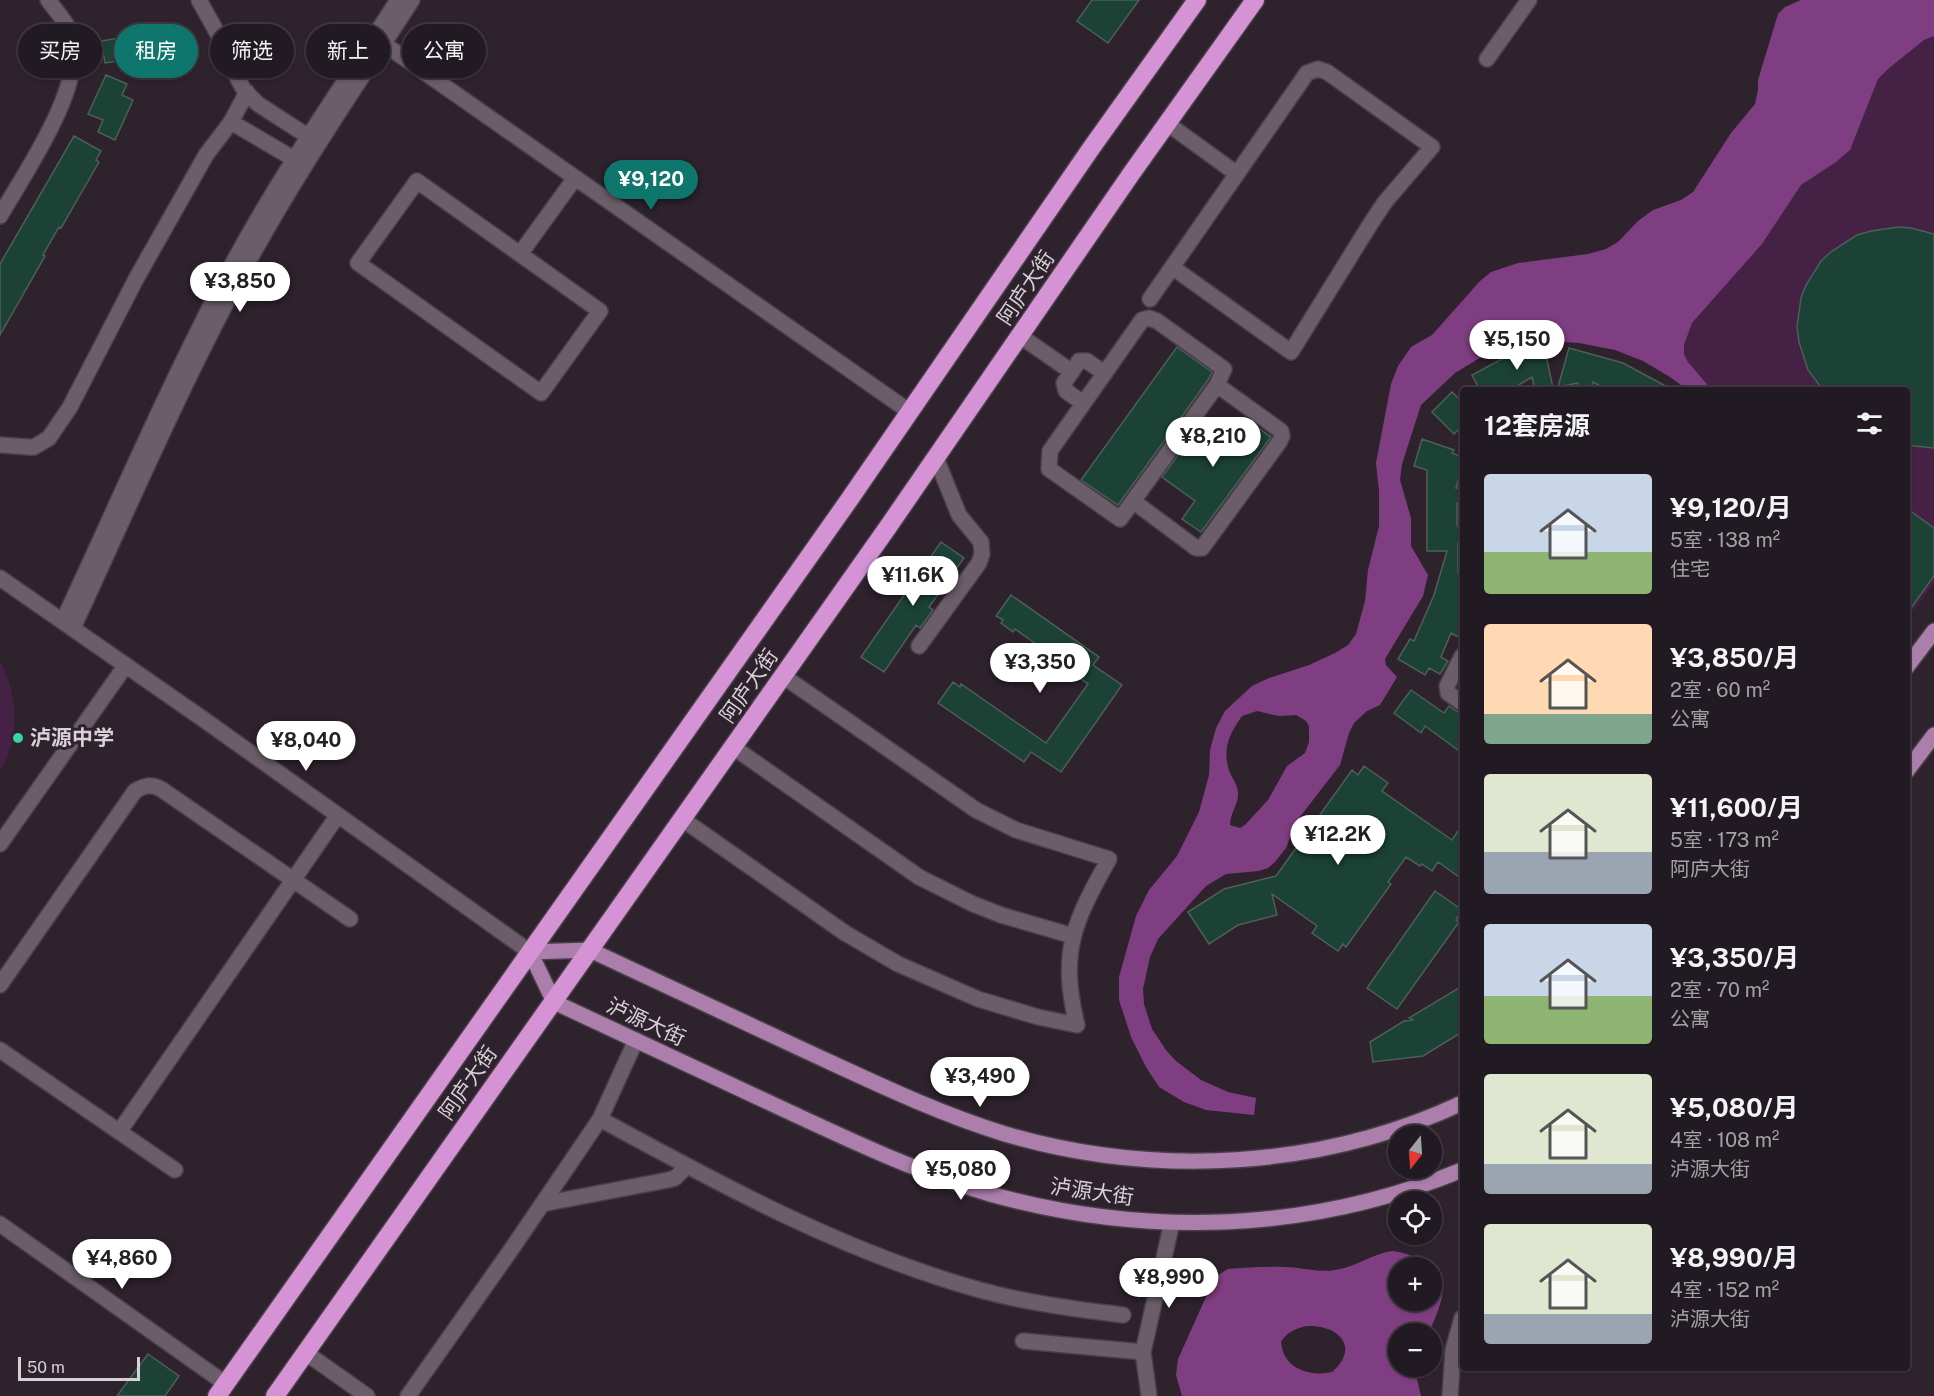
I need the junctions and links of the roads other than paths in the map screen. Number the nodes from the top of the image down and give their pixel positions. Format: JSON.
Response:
{"nodes":[{"id":1,"x":48,"y":0,"type":"edge"},
{"id":2,"x":199,"y":0,"type":"edge"},
{"id":3,"x":398,"y":0,"type":"edge"},
{"id":4,"x":412,"y":0,"type":"edge"},
{"id":5,"x":1197,"y":0,"type":"edge"},
{"id":6,"x":1255,"y":0,"type":"edge"},
{"id":7,"x":1529,"y":0,"type":"edge"},
{"id":8,"x":387,"y":24,"type":"edge"},
{"id":9,"x":390,"y":27,"type":"edge"},
{"id":10,"x":390,"y":48,"type":"edge"},
{"id":11,"x":1487,"y":59,"type":"dead end"},
{"id":12,"x":352,"y":78,"type":"edge"},
{"id":13,"x":356,"y":78,"type":"edge"},
{"id":14,"x":247,"y":92,"type":"junction"},
{"id":15,"x":231,"y":122,"type":"junction"},
{"id":16,"x":1168,"y":124,"type":"junction"},
{"id":17,"x":309,"y":137,"type":"junction"},
{"id":18,"x":294,"y":159,"type":"junction"},
{"id":19,"x":1237,"y":174,"type":"junction"},
{"id":20,"x":575,"y":178,"type":"junction"},
{"id":21,"x":0,"y":216,"type":"edge"},
{"id":22,"x":520,"y":254,"type":"junction"},
{"id":23,"x":1172,"y":267,"type":"junction"},
{"id":24,"x":1150,"y":299,"type":"dead end"},
{"id":25,"x":1020,"y":336,"type":"junction"},
{"id":26,"x":1072,"y":372,"type":"junction"},
{"id":27,"x":1104,"y":373,"type":"junction"},
{"id":28,"x":1217,"y":385,"type":"junction"},
{"id":29,"x":1083,"y":403,"type":"junction"},
{"id":30,"x":910,"y":412,"type":"junction"},
{"id":31,"x":0,"y":444,"type":"edge"},
{"id":32,"x":936,"y":458,"type":"junction"},
{"id":33,"x":1133,"y":501,"type":"junction"},
{"id":34,"x":0,"y":578,"type":"edge"},
{"id":35,"x":68,"y":624,"type":"junction"},
{"id":36,"x":1934,"y":631,"type":"edge"},
{"id":37,"x":919,"y":646,"type":"dead end"},
{"id":38,"x":1460,"y":660,"type":"edge"},
{"id":39,"x":1910,"y":663,"type":"edge"},
{"id":40,"x":126,"y":665,"type":"junction"},
{"id":41,"x":783,"y":676,"type":"junction"},
{"id":42,"x":1460,"y":702,"type":"edge"},
{"id":43,"x":1934,"y":735,"type":"edge"},
{"id":44,"x":733,"y":747,"type":"junction"},
{"id":45,"x":1910,"y":767,"type":"edge"},
{"id":46,"x":338,"y":815,"type":"junction"},
{"id":47,"x":682,"y":819,"type":"junction"},
{"id":48,"x":0,"y":844,"type":"edge"},
{"id":49,"x":293,"y":880,"type":"junction"},
{"id":50,"x":350,"y":919,"type":"dead end"},
{"id":51,"x":1073,"y":936,"type":"junction"},
{"id":52,"x":590,"y":950,"type":"junction"},
{"id":53,"x":530,"y":952,"type":"junction"},
{"id":54,"x":0,"y":985,"type":"edge"},
{"id":55,"x":554,"y":1002,"type":"junction"},
{"id":56,"x":636,"y":1040,"type":"junction"},
{"id":57,"x":0,"y":1050,"type":"edge"},
{"id":58,"x":1460,"y":1103,"type":"edge"},
{"id":59,"x":600,"y":1119,"type":"junction"},
{"id":60,"x":119,"y":1132,"type":"junction"},
{"id":61,"x":687,"y":1166,"type":"junction"},
{"id":62,"x":175,"y":1170,"type":"dead end"},
{"id":63,"x":1460,"y":1171,"type":"edge"},
{"id":64,"x":542,"y":1204,"type":"junction"},
{"id":65,"x":1172,"y":1222,"type":"junction"},
{"id":66,"x":0,"y":1224,"type":"edge"},
{"id":67,"x":1123,"y":1315,"type":"dead end"},
{"id":68,"x":1460,"y":1326,"type":"edge"},
{"id":69,"x":1023,"y":1341,"type":"dead end"},
{"id":70,"x":1143,"y":1352,"type":"junction"},
{"id":71,"x":306,"y":1353,"type":"junction"},
{"id":72,"x":222,"y":1390,"type":"edge"},
{"id":73,"x":275,"y":1396,"type":"edge"},
{"id":74,"x":367,"y":1396,"type":"edge"},
{"id":75,"x":408,"y":1396,"type":"edge"},
{"id":76,"x":1149,"y":1396,"type":"edge"},
{"id":77,"x":1450,"y":1396,"type":"edge"}],
"edges":[{"from":1,"to":21,"type":"street"},
{"from":2,"to":14,"type":"street"},
{"from":3,"to":8,"type":"street"},
{"from":4,"to":9,"type":"street"},
{"from":5,"to":30,"type":"highway","name":"阿庐大街"},
{"from":6,"to":16,"type":"highway","name":"阿庐大街"},
{"from":7,"to":11,"type":"street"},
{"from":10,"to":20,"type":"street"},
{"from":12,"to":17,"type":"street"},
{"from":13,"to":35,"type":"street"},
{"from":14,"to":15,"type":"street"},
{"from":14,"to":17,"type":"street"},
{"from":15,"to":18,"type":"street"},
{"from":15,"to":31,"type":"street"},
{"from":16,"to":19,"type":"street"},
{"from":16,"to":25,"type":"highway","name":"阿庐大街"},
{"from":17,"to":18,"type":"street"},
{"from":18,"to":35,"type":"street"},
{"from":19,"to":23,"type":"street"},
{"from":19,"to":23,"type":"street"},
{"from":20,"to":22,"type":"street"},
{"from":20,"to":30,"type":"street"},
{"from":22,"to":22,"type":"street"},
{"from":23,"to":24,"type":"street"},
{"from":25,"to":26,"type":"street"},
{"from":25,"to":32,"type":"highway","name":"阿庐大街"},
{"from":26,"to":27,"type":"street"},
{"from":26,"to":29,"type":"street"},
{"from":27,"to":28,"type":"street"},
{"from":27,"to":29,"type":"street"},
{"from":28,"to":33,"type":"street"},
{"from":28,"to":33,"type":"street"},
{"from":29,"to":33,"type":"street"},
{"from":30,"to":53,"type":"highway","name":"阿庐大街"},
{"from":32,"to":37,"type":"street"},
{"from":32,"to":41,"type":"highway","name":"阿庐大街"},
{"from":34,"to":35,"type":"street"},
{"from":35,"to":40,"type":"street"},
{"from":36,"to":39,"type":"main road"},
{"from":38,"to":42,"type":"street"},
{"from":40,"to":46,"type":"street"},
{"from":40,"to":48,"type":"street"},
{"from":41,"to":44,"type":"highway","name":"阿庐大街"},
{"from":41,"to":51,"type":"street"},
{"from":43,"to":45,"type":"main road"},
{"from":44,"to":47,"type":"highway","name":"阿庐大街"},
{"from":44,"to":51,"type":"street"},
{"from":46,"to":49,"type":"street"},
{"from":46,"to":53,"type":"street"},
{"from":47,"to":51,"type":"street"},
{"from":47,"to":52,"type":"highway","name":"阿庐大街"},
{"from":49,"to":50,"type":"street"},
{"from":49,"to":54,"type":"street"},
{"from":49,"to":60,"type":"street"},
{"from":52,"to":53,"type":"main road"},
{"from":52,"to":55,"type":"highway","name":"阿庐大街"},
{"from":52,"to":58,"type":"main road"},
{"from":53,"to":55,"type":"main road"},
{"from":53,"to":72,"type":"highway","name":"阿庐大街"},
{"from":55,"to":56,"type":"main road","name":"泸源大街"},
{"from":55,"to":71,"type":"highway","name":"阿庐大街"},
{"from":56,"to":59,"type":"street"},
{"from":56,"to":65,"type":"main road","name":"泸源大街"},
{"from":57,"to":60,"type":"street"},
{"from":59,"to":61,"type":"street"},
{"from":59,"to":64,"type":"street"},
{"from":60,"to":62,"type":"street"},
{"from":61,"to":64,"type":"street"},
{"from":61,"to":67,"type":"street"},
{"from":63,"to":65,"type":"main road","name":"泸源大街"},
{"from":64,"to":75,"type":"street"},
{"from":65,"to":70,"type":"street"},
{"from":66,"to":72,"type":"street"},
{"from":68,"to":77,"type":"street"},
{"from":69,"to":70,"type":"street"},
{"from":70,"to":76,"type":"street"},
{"from":71,"to":73,"type":"highway","name":"阿庐大街"},
{"from":71,"to":74,"type":"street"}]}
